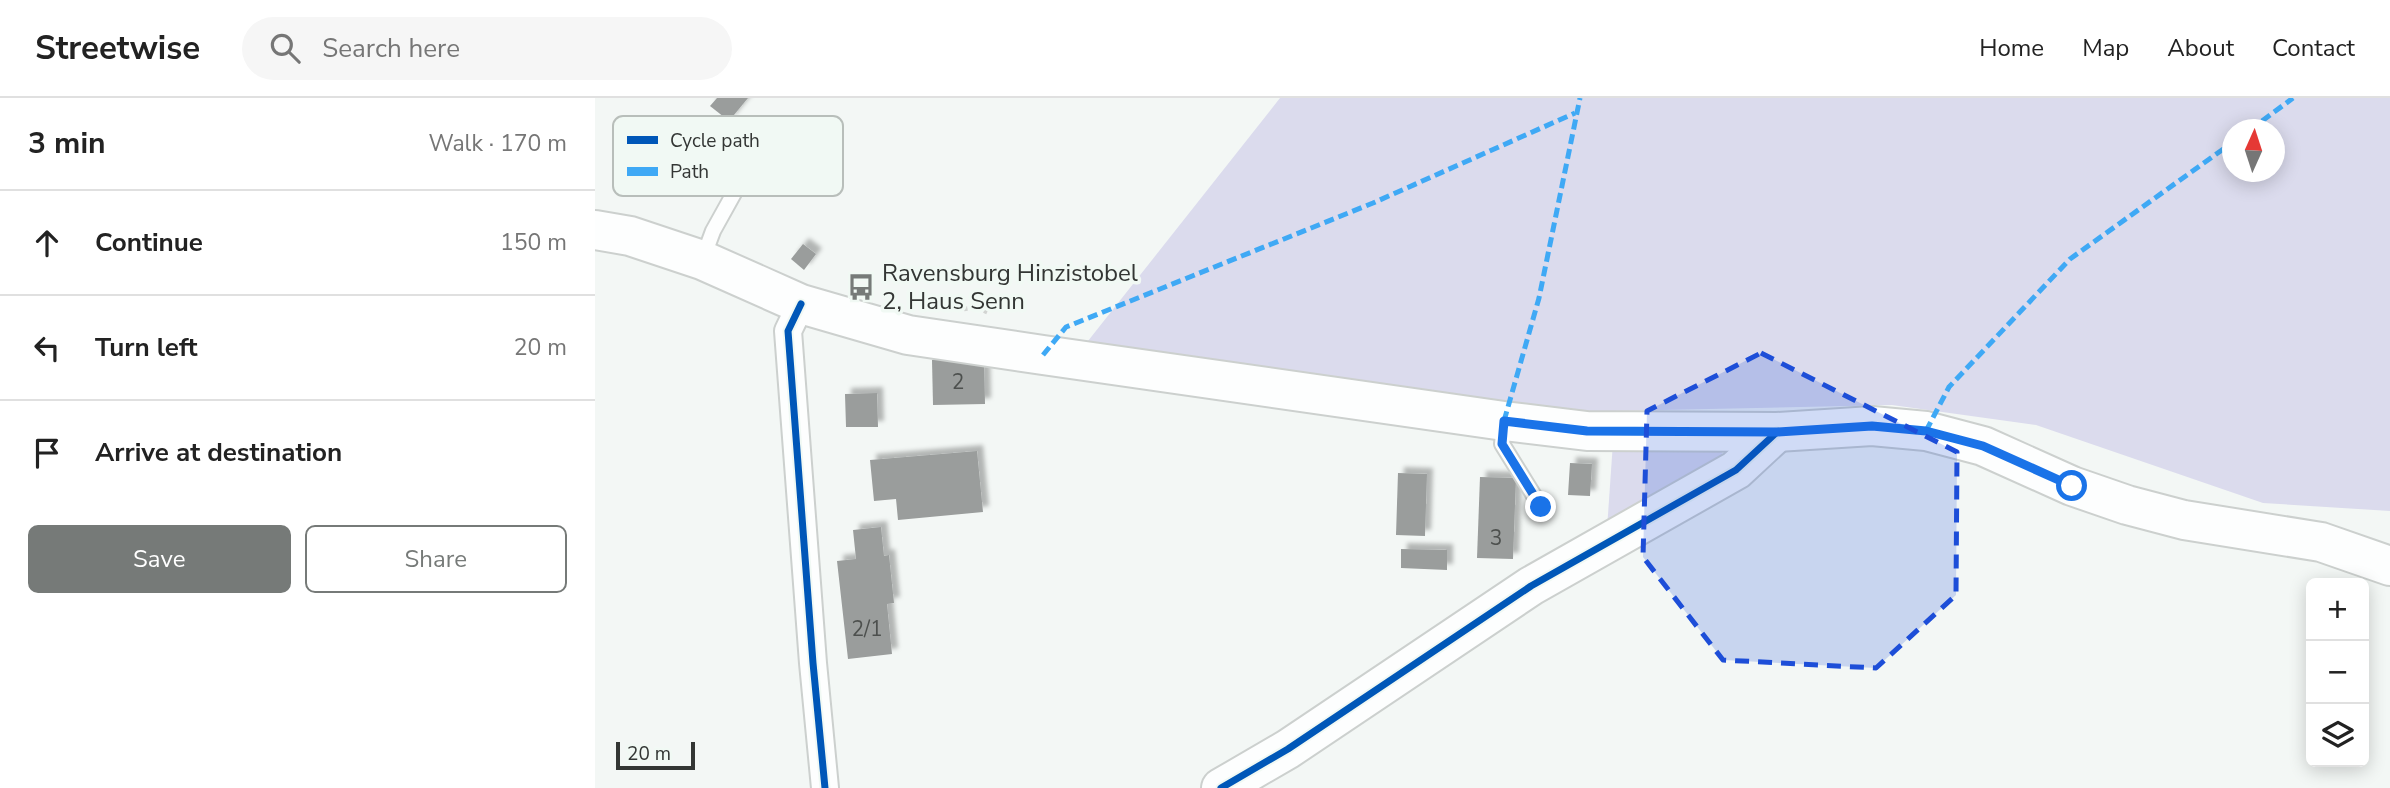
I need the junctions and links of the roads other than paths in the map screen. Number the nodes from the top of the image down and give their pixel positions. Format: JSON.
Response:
{"nodes":[{"id":1,"x":732,"y":196,"type":"edge"},
{"id":2,"x":595,"y":230,"type":"edge"},
{"id":3,"x":702,"y":260,"type":"junction"},
{"id":4,"x":801,"y":304,"type":"junction"},
{"id":5,"x":1504,"y":421,"type":"junction"},
{"id":6,"x":1777,"y":432,"type":"junction"},
{"id":7,"x":1541,"y":507,"type":"dead end"},
{"id":8,"x":2390,"y":566,"type":"edge"},
{"id":9,"x":825,"y":788,"type":"edge"},
{"id":10,"x":1221,"y":788,"type":"edge"}],
"edges":[{"from":1,"to":3,"type":"lane"},
{"from":2,"to":3,"type":"main road"},
{"from":3,"to":4,"type":"main road"},
{"from":4,"to":5,"type":"main road"},
{"from":4,"to":9,"type":"street"},
{"from":5,"to":6,"type":"main road"},
{"from":5,"to":7,"type":"lane"},
{"from":6,"to":8,"type":"main road"},
{"from":6,"to":10,"type":"main road"}]}
